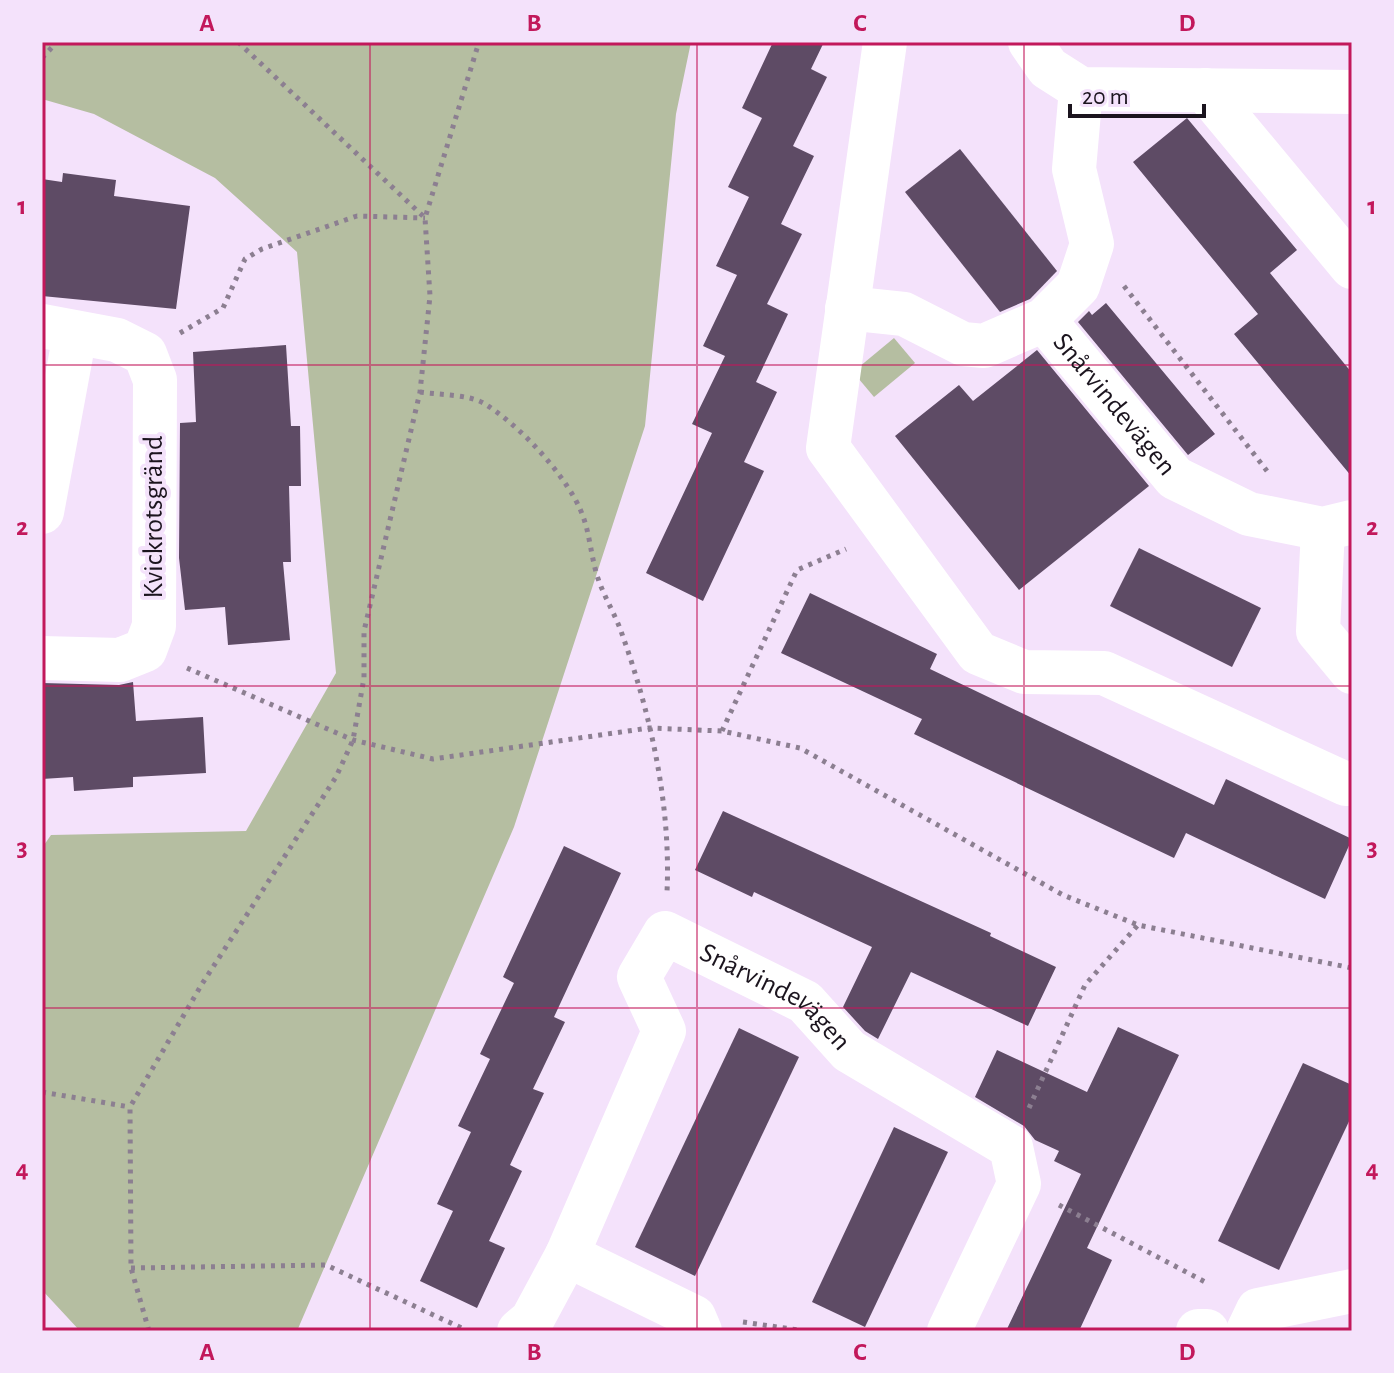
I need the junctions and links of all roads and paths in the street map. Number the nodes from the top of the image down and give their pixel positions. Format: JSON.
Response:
{"nodes":[{"id":1,"x":57,"y":42,"type":"edge"},
{"id":2,"x":238,"y":42,"type":"edge"},
{"id":3,"x":479,"y":42,"type":"edge"},
{"id":4,"x":885,"y":42,"type":"edge"},
{"id":5,"x":1030,"y":42,"type":"edge"},
{"id":6,"x":42,"y":58,"type":"edge"},
{"id":7,"x":1081,"y":89,"type":"junction"},
{"id":8,"x":1205,"y":90,"type":"junction"},
{"id":9,"x":1352,"y":92,"type":"edge"},
{"id":10,"x":425,"y":218,"type":"junction"},
{"id":11,"x":1092,"y":244,"type":"junction"},
{"id":12,"x":1352,"y":267,"type":"edge"},
{"id":13,"x":847,"y":308,"type":"junction"},
{"id":14,"x":1044,"y":320,"type":"junction"},
{"id":15,"x":58,"y":330,"type":"edge"},
{"id":16,"x":145,"y":354,"type":"junction"},
{"id":17,"x":420,"y":392,"type":"junction"},
{"id":18,"x":42,"y":512,"type":"edge"},
{"id":19,"x":1328,"y":526,"type":"edge"},
{"id":20,"x":888,"y":530,"type":"junction"},
{"id":21,"x":145,"y":650,"type":"junction"},
{"id":22,"x":42,"y":658,"type":"edge"},
{"id":23,"x":1352,"y":672,"type":"edge"},
{"id":24,"x":649,"y":728,"type":"junction"},
{"id":25,"x":722,"y":731,"type":"junction"},
{"id":26,"x":353,"y":740,"type":"junction"},
{"id":27,"x":1352,"y":783,"type":"edge"},
{"id":28,"x":1138,"y":925,"type":"junction"},
{"id":29,"x":665,"y":933,"type":"junction"},
{"id":30,"x":1352,"y":968,"type":"edge"},
{"id":31,"x":42,"y":1092,"type":"edge"},
{"id":32,"x":130,"y":1107,"type":"junction"},
{"id":33,"x":1015,"y":1166,"type":"junction"},
{"id":34,"x":567,"y":1255,"type":"junction"},
{"id":35,"x":131,"y":1268,"type":"junction"},
{"id":36,"x":1352,"y":1291,"type":"edge"},
{"id":37,"x":1253,"y":1320,"type":"edge"},
{"id":38,"x":697,"y":1324,"type":"edge"},
{"id":39,"x":149,"y":1331,"type":"edge"},
{"id":40,"x":468,"y":1331,"type":"edge"},
{"id":41,"x":519,"y":1331,"type":"edge"},
{"id":42,"x":805,"y":1331,"type":"edge"},
{"id":43,"x":949,"y":1331,"type":"edge"},
{"id":44,"x":1198,"y":1331,"type":"edge"},
{"id":45,"x":1207,"y":1331,"type":"edge"}],
"edges":[{"from":1,"to":6,"type":"path"},
{"from":2,"to":10,"type":"path"},
{"from":3,"to":10,"type":"path"},
{"from":4,"to":13,"type":"street"},
{"from":5,"to":7,"type":"street"},
{"from":7,"to":8,"type":"street"},
{"from":7,"to":11,"type":"street"},
{"from":8,"to":9,"type":"street"},
{"from":8,"to":12,"type":"street"},
{"from":10,"to":16,"type":"path"},
{"from":10,"to":17,"type":"path"},
{"from":11,"to":14,"type":"street","name":"Snårvindevägen"},
{"from":11,"to":19,"type":"path"},
{"from":13,"to":14,"type":"street","name":"Snårvindevägen"},
{"from":13,"to":20,"type":"street"},
{"from":14,"to":19,"type":"street","name":"Snårvindevägen"},
{"from":15,"to":16,"type":"street"},
{"from":15,"to":18,"type":"street"},
{"from":16,"to":21,"type":"street","name":"Kvickrotsgränd"},
{"from":17,"to":24,"type":"path"},
{"from":17,"to":26,"type":"path"},
{"from":19,"to":23,"type":"street"},
{"from":20,"to":25,"type":"path"},
{"from":20,"to":27,"type":"street"},
{"from":21,"to":22,"type":"street"},
{"from":21,"to":26,"type":"path"},
{"from":24,"to":25,"type":"path"},
{"from":24,"to":26,"type":"path"},
{"from":24,"to":29,"type":"path"},
{"from":25,"to":28,"type":"path"},
{"from":26,"to":32,"type":"path"},
{"from":28,"to":30,"type":"path"},
{"from":28,"to":33,"type":"path"},
{"from":29,"to":33,"type":"street","name":"Snårvindevägen"},
{"from":29,"to":34,"type":"street","name":"Snårvindevägen"},
{"from":31,"to":32,"type":"path"},
{"from":32,"to":35,"type":"path"},
{"from":33,"to":37,"type":"path"},
{"from":33,"to":43,"type":"street"},
{"from":34,"to":38,"type":"street"},
{"from":34,"to":41,"type":"street","name":"Snårvindevägen"},
{"from":35,"to":39,"type":"path"},
{"from":35,"to":40,"type":"path"},
{"from":36,"to":37,"type":"street"},
{"from":38,"to":42,"type":"path"},
{"from":44,"to":45,"type":"street"}]}
